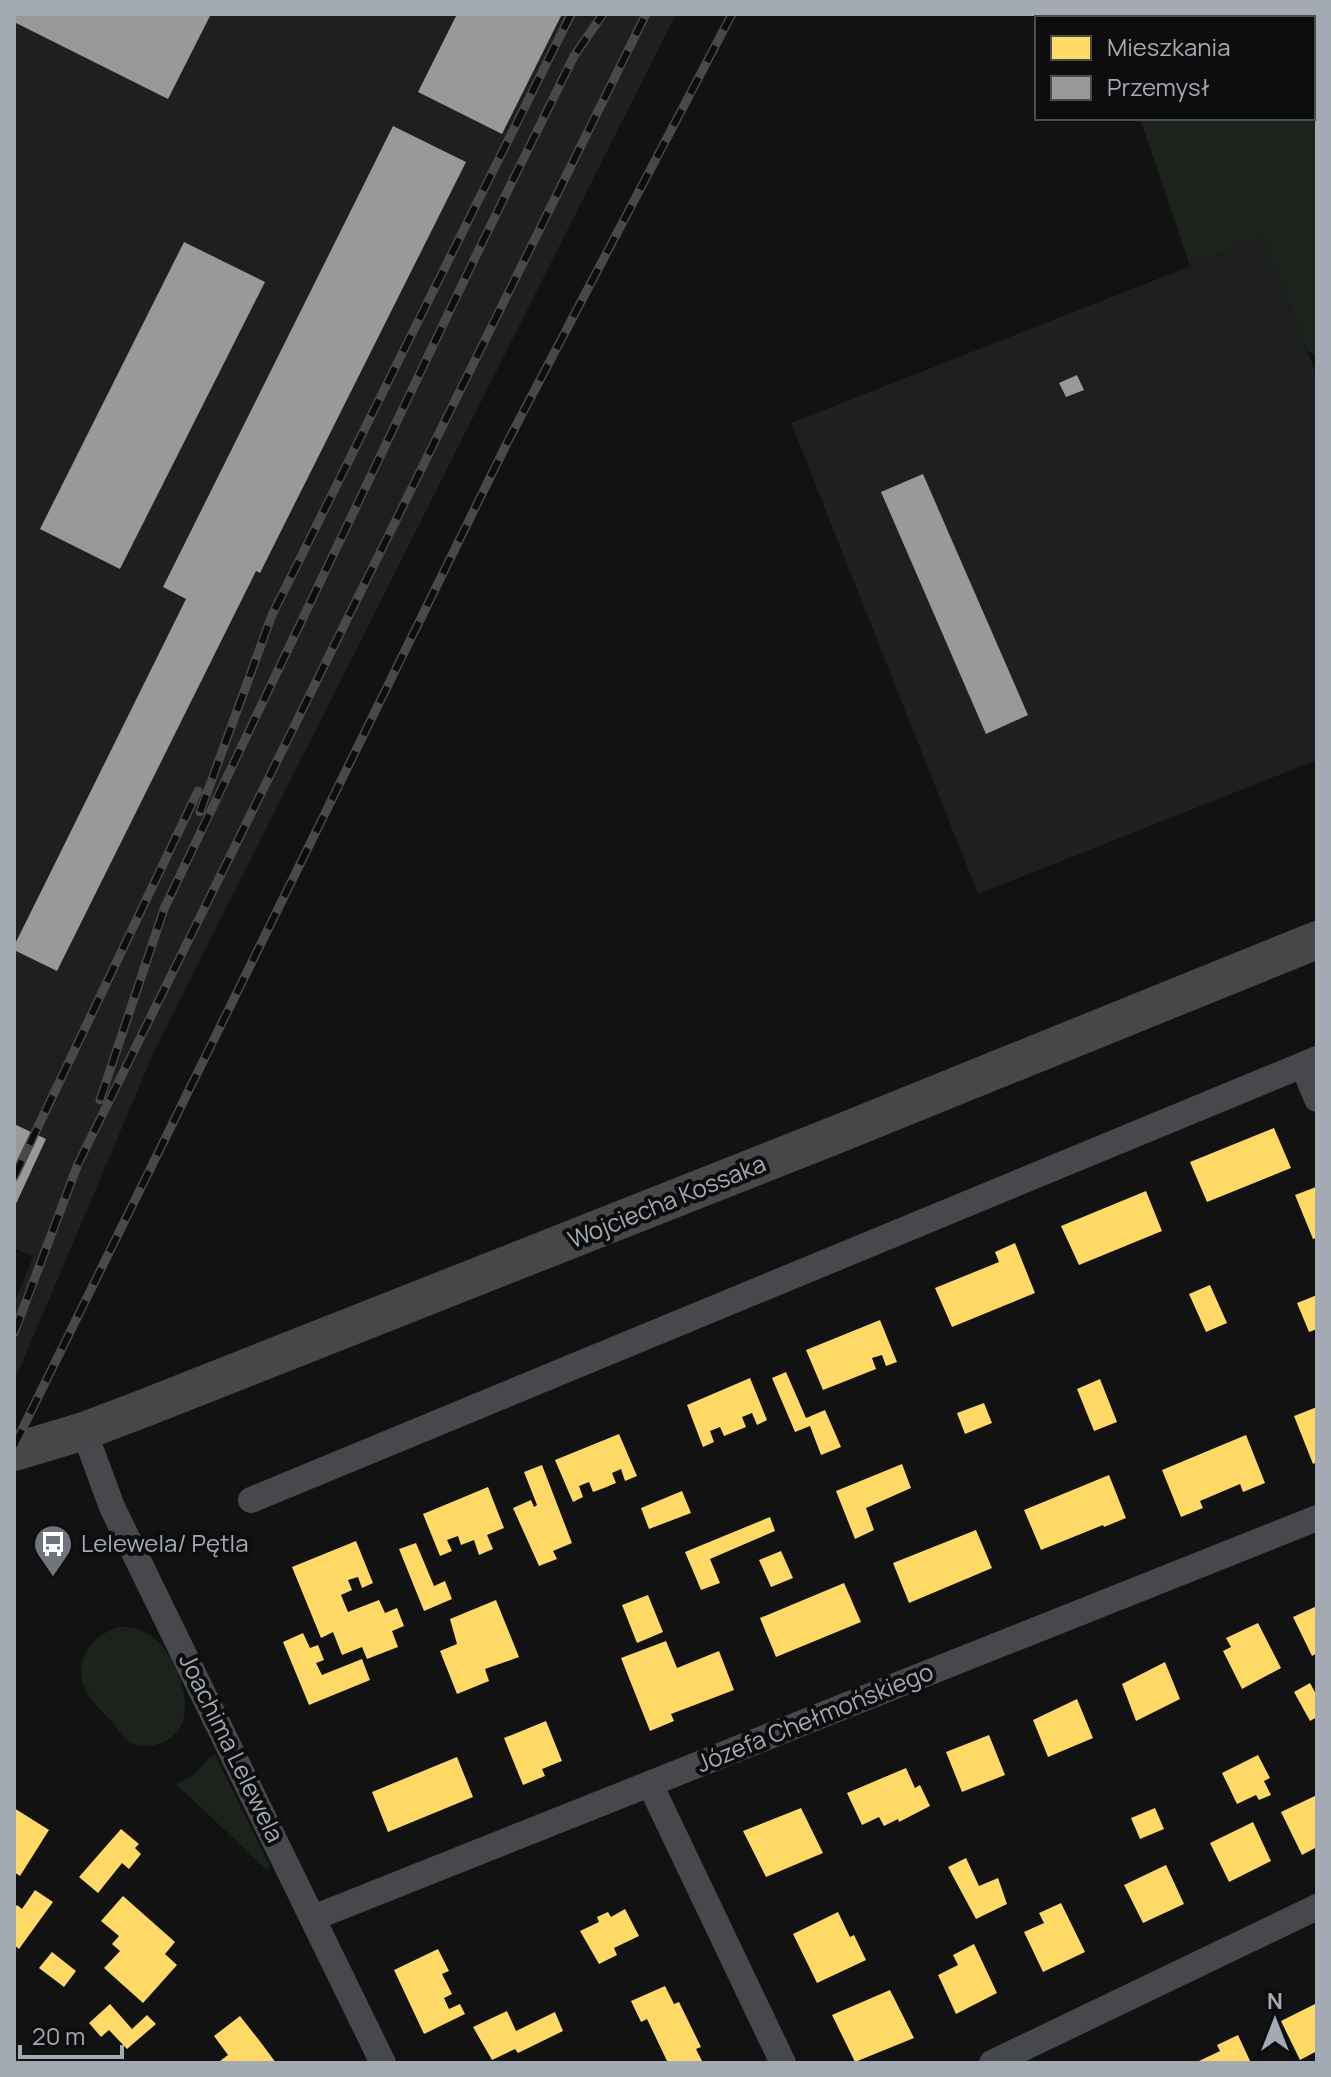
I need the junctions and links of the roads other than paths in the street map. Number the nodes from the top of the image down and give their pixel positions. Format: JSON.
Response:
{"nodes":[{"id":1,"x":1317,"y":940,"type":"edge"},
{"id":2,"x":1310,"y":1062,"type":"edge"},
{"id":3,"x":1317,"y":1099,"type":"edge"},
{"id":4,"x":84,"y":1431,"type":"junction"},
{"id":5,"x":14,"y":1452,"type":"edge"},
{"id":6,"x":251,"y":1500,"type":"dead end"},
{"id":7,"x":1317,"y":1518,"type":"edge"},
{"id":8,"x":650,"y":1784,"type":"junction"},
{"id":9,"x":1317,"y":1907,"type":"edge"},
{"id":10,"x":313,"y":1918,"type":"junction"},
{"id":11,"x":383,"y":2063,"type":"edge"},
{"id":12,"x":783,"y":2063,"type":"edge"},
{"id":13,"x":992,"y":2063,"type":"edge"}],
"edges":[{"from":1,"to":4,"type":"street","name":"Wojciecha Kossaka"},
{"from":2,"to":3,"type":"street"},
{"from":2,"to":6,"type":"street"},
{"from":4,"to":5,"type":"street","name":"Wojciecha Kossaka"},
{"from":4,"to":10,"type":"street","name":"Joachima Lelewela"},
{"from":7,"to":8,"type":"street","name":"Józefa Chełmońskiego"},
{"from":8,"to":10,"type":"street","name":"Józefa Chełmońskiego"},
{"from":8,"to":12,"type":"street"},
{"from":9,"to":13,"type":"street"},
{"from":10,"to":11,"type":"street","name":"Joachima Lelewela"}]}
